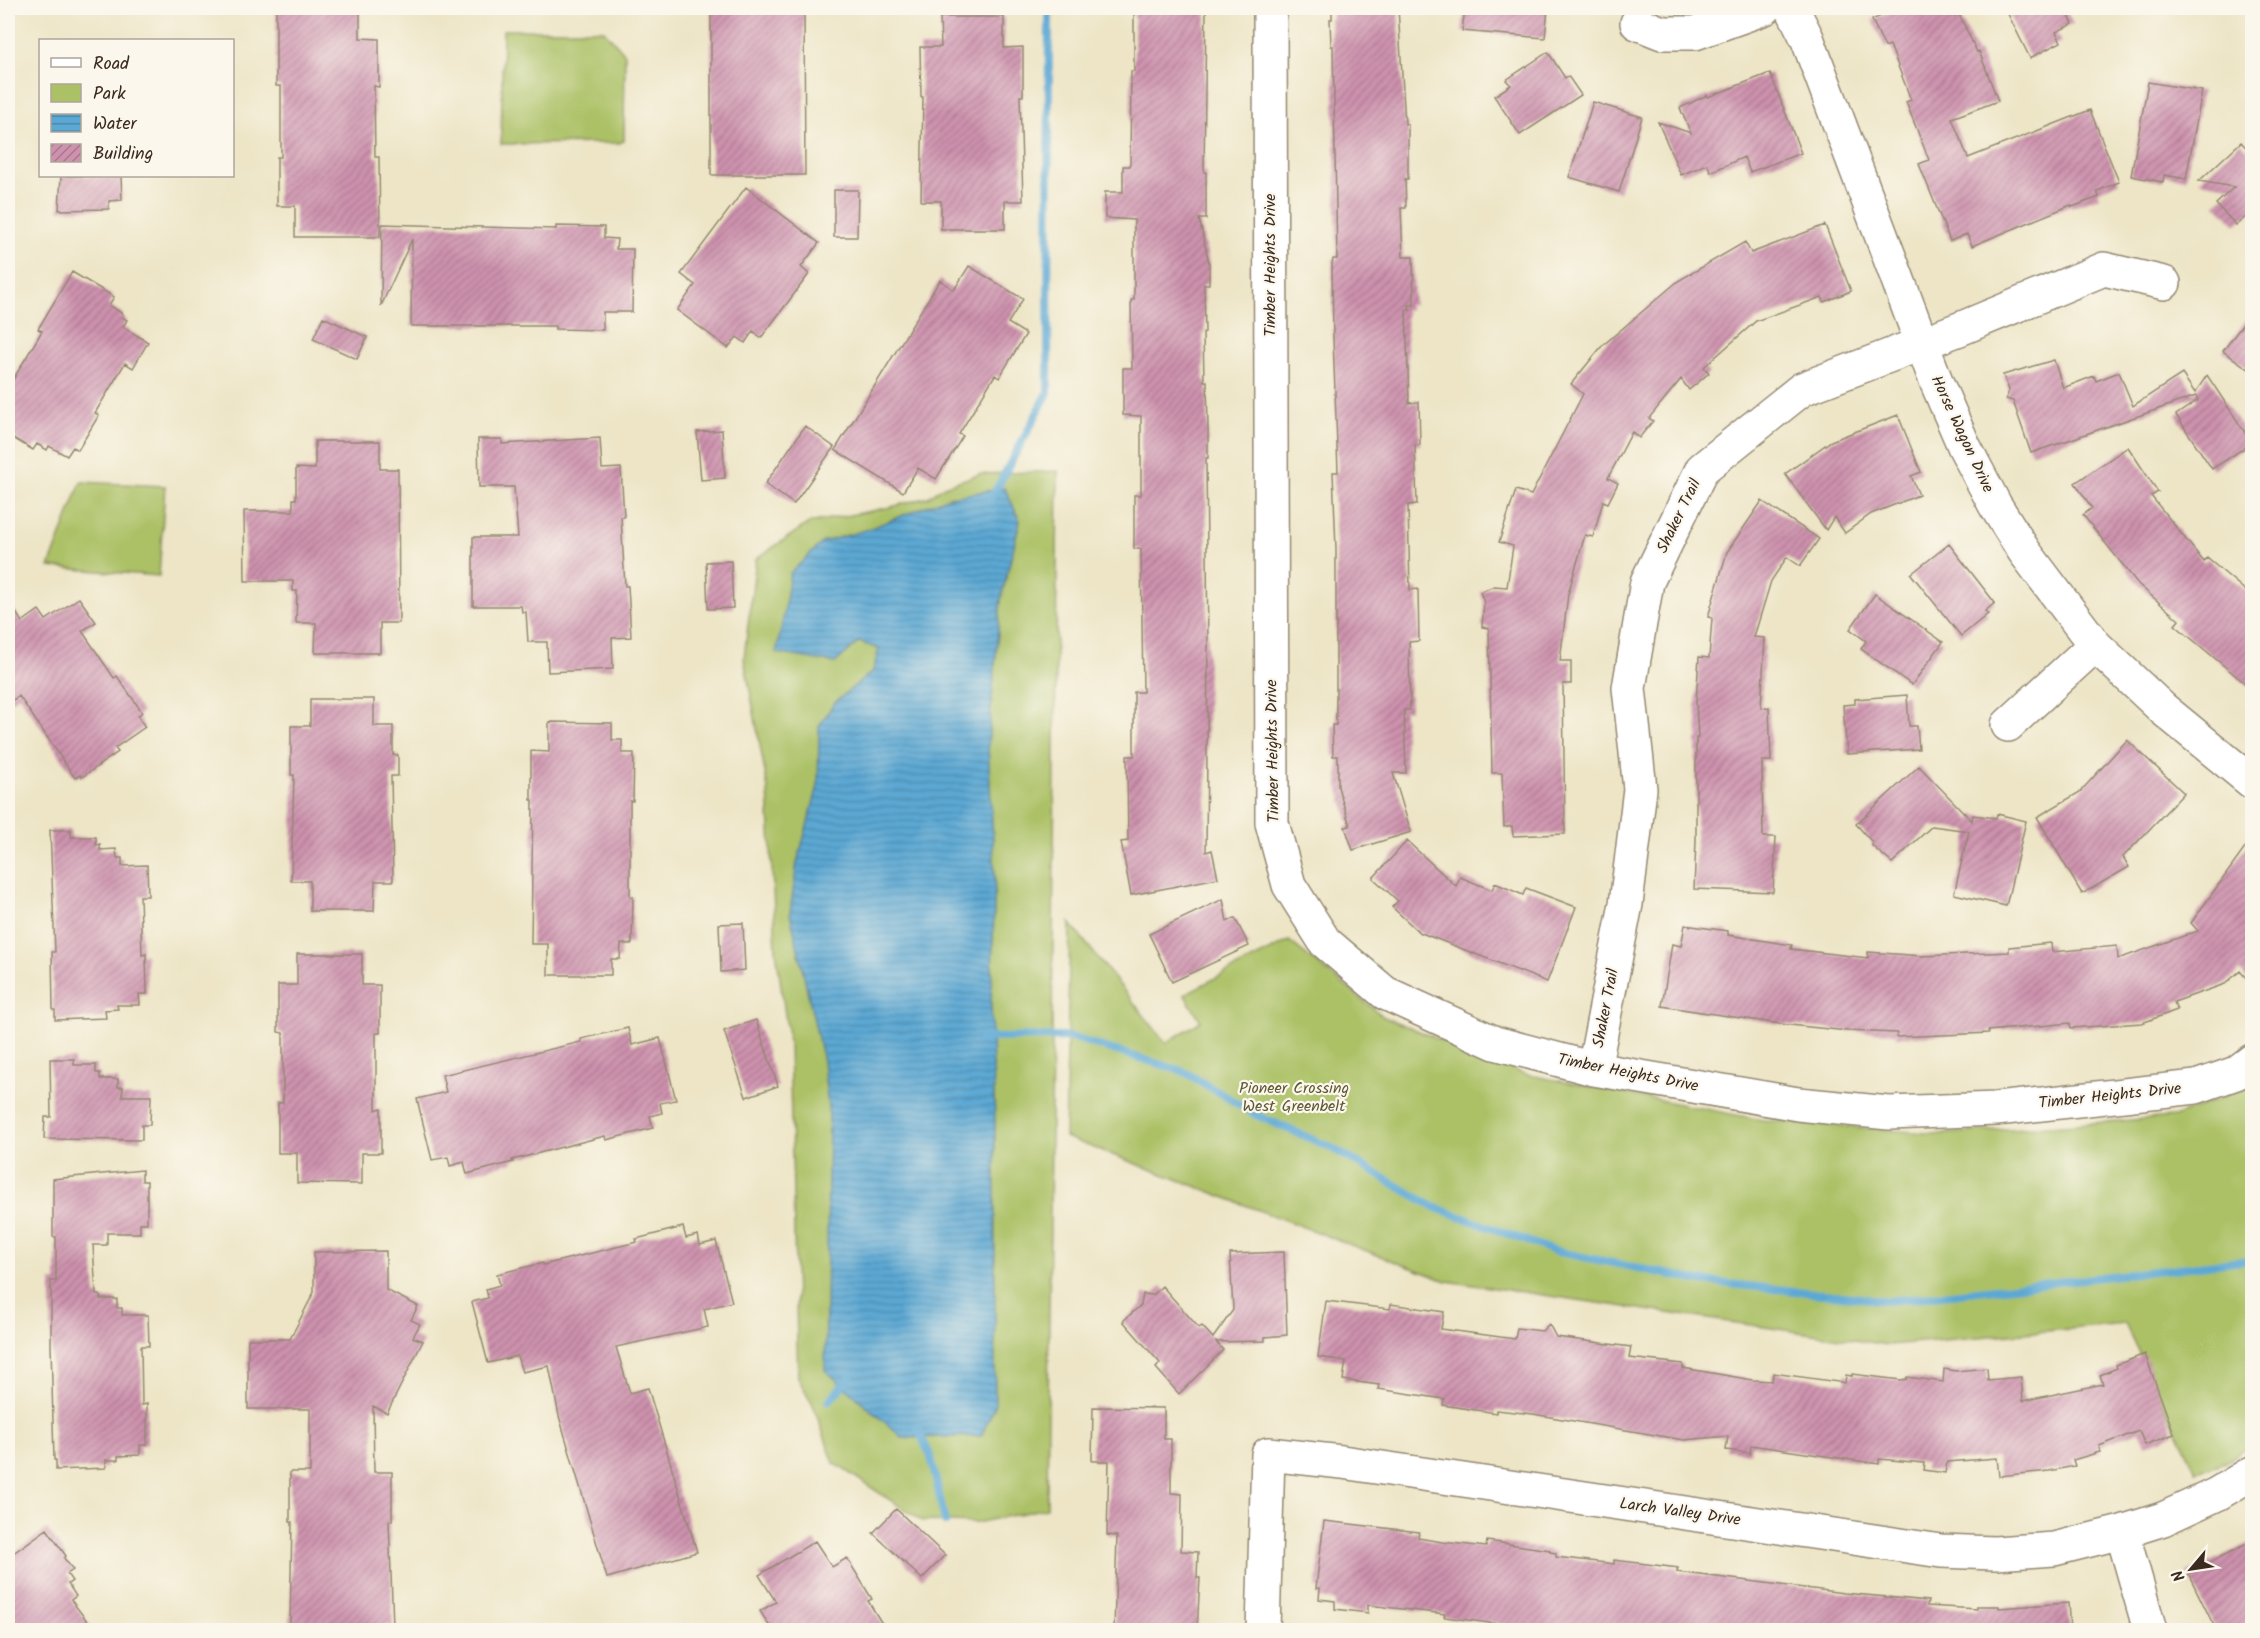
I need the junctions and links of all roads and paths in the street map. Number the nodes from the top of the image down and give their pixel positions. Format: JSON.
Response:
{"nodes":[{"id":1,"x":1270,"y":8,"type":"edge"},
{"id":2,"x":1765,"y":8,"type":"edge"},
{"id":3,"x":1792,"y":8,"type":"edge"},
{"id":4,"x":1636,"y":23,"type":"dead end"},
{"id":5,"x":2164,"y":283,"type":"dead end"},
{"id":6,"x":1923,"y":342,"type":"junction"},
{"id":7,"x":2095,"y":645,"type":"junction"},
{"id":8,"x":2008,"y":725,"type":"dead end"},
{"id":9,"x":2253,"y":782,"type":"edge"},
{"id":10,"x":2253,"y":1061,"type":"edge"},
{"id":11,"x":1594,"y":1069,"type":"junction"},
{"id":12,"x":2253,"y":1473,"type":"edge"},
{"id":13,"x":2122,"y":1532,"type":"junction"},
{"id":14,"x":1263,"y":1630,"type":"edge"},
{"id":15,"x":2150,"y":1630,"type":"edge"}],
"edges":[{"from":1,"to":11,"type":"street","name":"Timber Heights Drive"},
{"from":2,"to":4,"type":"street"},
{"from":3,"to":6,"type":"street","name":"Horse Wagon Drive"},
{"from":5,"to":6,"type":"street","name":"Shaker Trail"},
{"from":6,"to":7,"type":"street","name":"Horse Wagon Drive"},
{"from":6,"to":11,"type":"street","name":"Shaker Trail"},
{"from":7,"to":8,"type":"street"},
{"from":7,"to":9,"type":"street","name":"Horse Wagon Drive"},
{"from":10,"to":11,"type":"street","name":"Timber Heights Drive"},
{"from":12,"to":13,"type":"street","name":"Larch Valley Drive"},
{"from":13,"to":14,"type":"street","name":"Larch Valley Drive"},
{"from":13,"to":15,"type":"street"}]}
